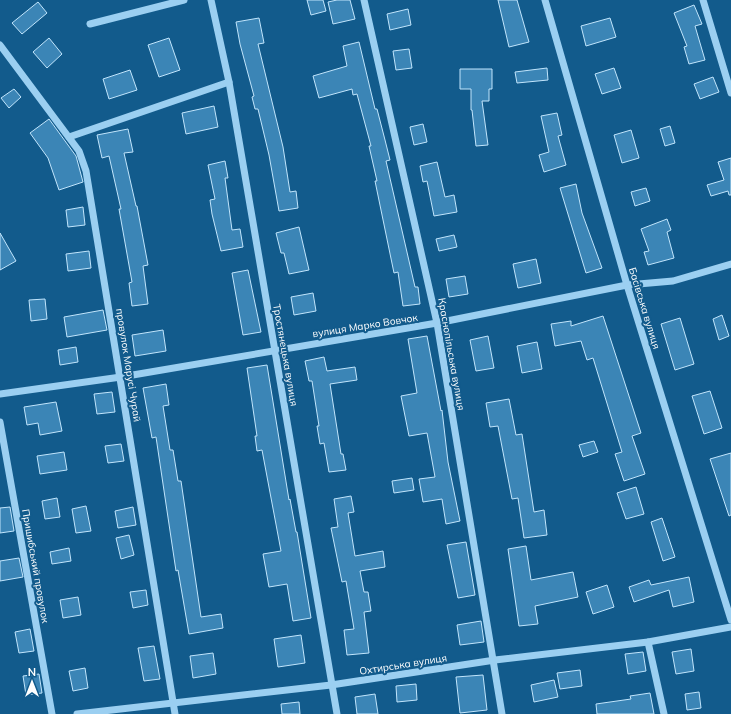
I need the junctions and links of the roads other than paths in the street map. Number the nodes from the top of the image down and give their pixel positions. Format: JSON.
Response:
{"nodes":[{"id":1,"x":184,"y":0,"type":"edge"},
{"id":2,"x":211,"y":0,"type":"edge"},
{"id":3,"x":364,"y":0,"type":"edge"},
{"id":4,"x":545,"y":0,"type":"edge"},
{"id":5,"x":703,"y":0,"type":"edge"},
{"id":6,"x":90,"y":24,"type":"dead end"},
{"id":7,"x":0,"y":45,"type":"edge"},
{"id":8,"x":229,"y":82,"type":"junction"},
{"id":9,"x":731,"y":93,"type":"edge"},
{"id":10,"x":69,"y":137,"type":"junction"},
{"id":11,"x":731,"y":264,"type":"edge"},
{"id":12,"x":627,"y":285,"type":"junction"},
{"id":13,"x":437,"y":323,"type":"junction"},
{"id":14,"x":275,"y":350,"type":"junction"},
{"id":15,"x":121,"y":377,"type":"junction"},
{"id":16,"x":0,"y":394,"type":"edge"},
{"id":17,"x":0,"y":422,"type":"edge"},
{"id":18,"x":731,"y":620,"type":"edge"},
{"id":19,"x":731,"y":627,"type":"edge"},
{"id":20,"x":648,"y":642,"type":"junction"},
{"id":21,"x":495,"y":660,"type":"junction"},
{"id":22,"x":331,"y":685,"type":"junction"},
{"id":23,"x":173,"y":704,"type":"junction"},
{"id":24,"x":52,"y":714,"type":"edge"},
{"id":25,"x":77,"y":714,"type":"edge"},
{"id":26,"x":175,"y":714,"type":"edge"},
{"id":27,"x":336,"y":714,"type":"edge"},
{"id":28,"x":502,"y":714,"type":"edge"},
{"id":29,"x":664,"y":714,"type":"edge"}],
"edges":[{"from":1,"to":6,"type":"street"},
{"from":2,"to":8,"type":"street","name":"Тростянецька вулиця"},
{"from":3,"to":13,"type":"street","name":"Краснопільська вулиця"},
{"from":4,"to":12,"type":"street","name":"Басівська вулиця"},
{"from":5,"to":9,"type":"street"},
{"from":7,"to":10,"type":"street","name":"провулок Марусі Чурай"},
{"from":8,"to":10,"type":"street"},
{"from":8,"to":14,"type":"street","name":"Тростянецька вулиця"},
{"from":10,"to":15,"type":"street","name":"провулок Марусі Чурай"},
{"from":11,"to":12,"type":"street","name":"вулиця Марко Вовчок"},
{"from":12,"to":13,"type":"street","name":"вулиця Марко Вовчок"},
{"from":12,"to":18,"type":"street","name":"Басівська вулиця"},
{"from":13,"to":14,"type":"street","name":"вулиця Марко Вовчок"},
{"from":13,"to":21,"type":"street","name":"Краснопільська вулиця"},
{"from":14,"to":15,"type":"street","name":"вулиця Марко Вовчок"},
{"from":14,"to":22,"type":"street","name":"Тростянецька вулиця"},
{"from":15,"to":16,"type":"street","name":"вулиця Марко Вовчок"},
{"from":15,"to":23,"type":"street","name":"провулок Марусі Чурай"},
{"from":17,"to":24,"type":"street","name":"Пришибський провулок"},
{"from":19,"to":20,"type":"street","name":"Охтирська вулиця"},
{"from":20,"to":21,"type":"street","name":"Охтирська вулиця"},
{"from":20,"to":29,"type":"street"},
{"from":21,"to":22,"type":"street","name":"Охтирська вулиця"},
{"from":21,"to":28,"type":"street","name":"Краснопільська вулиця"},
{"from":22,"to":23,"type":"street","name":"Охтирська вулиця"},
{"from":22,"to":27,"type":"street","name":"Тростянецька вулиця"},
{"from":23,"to":25,"type":"street","name":"Охтирська вулиця"},
{"from":23,"to":26,"type":"street","name":"провулок Марусі Чурай"}]}
